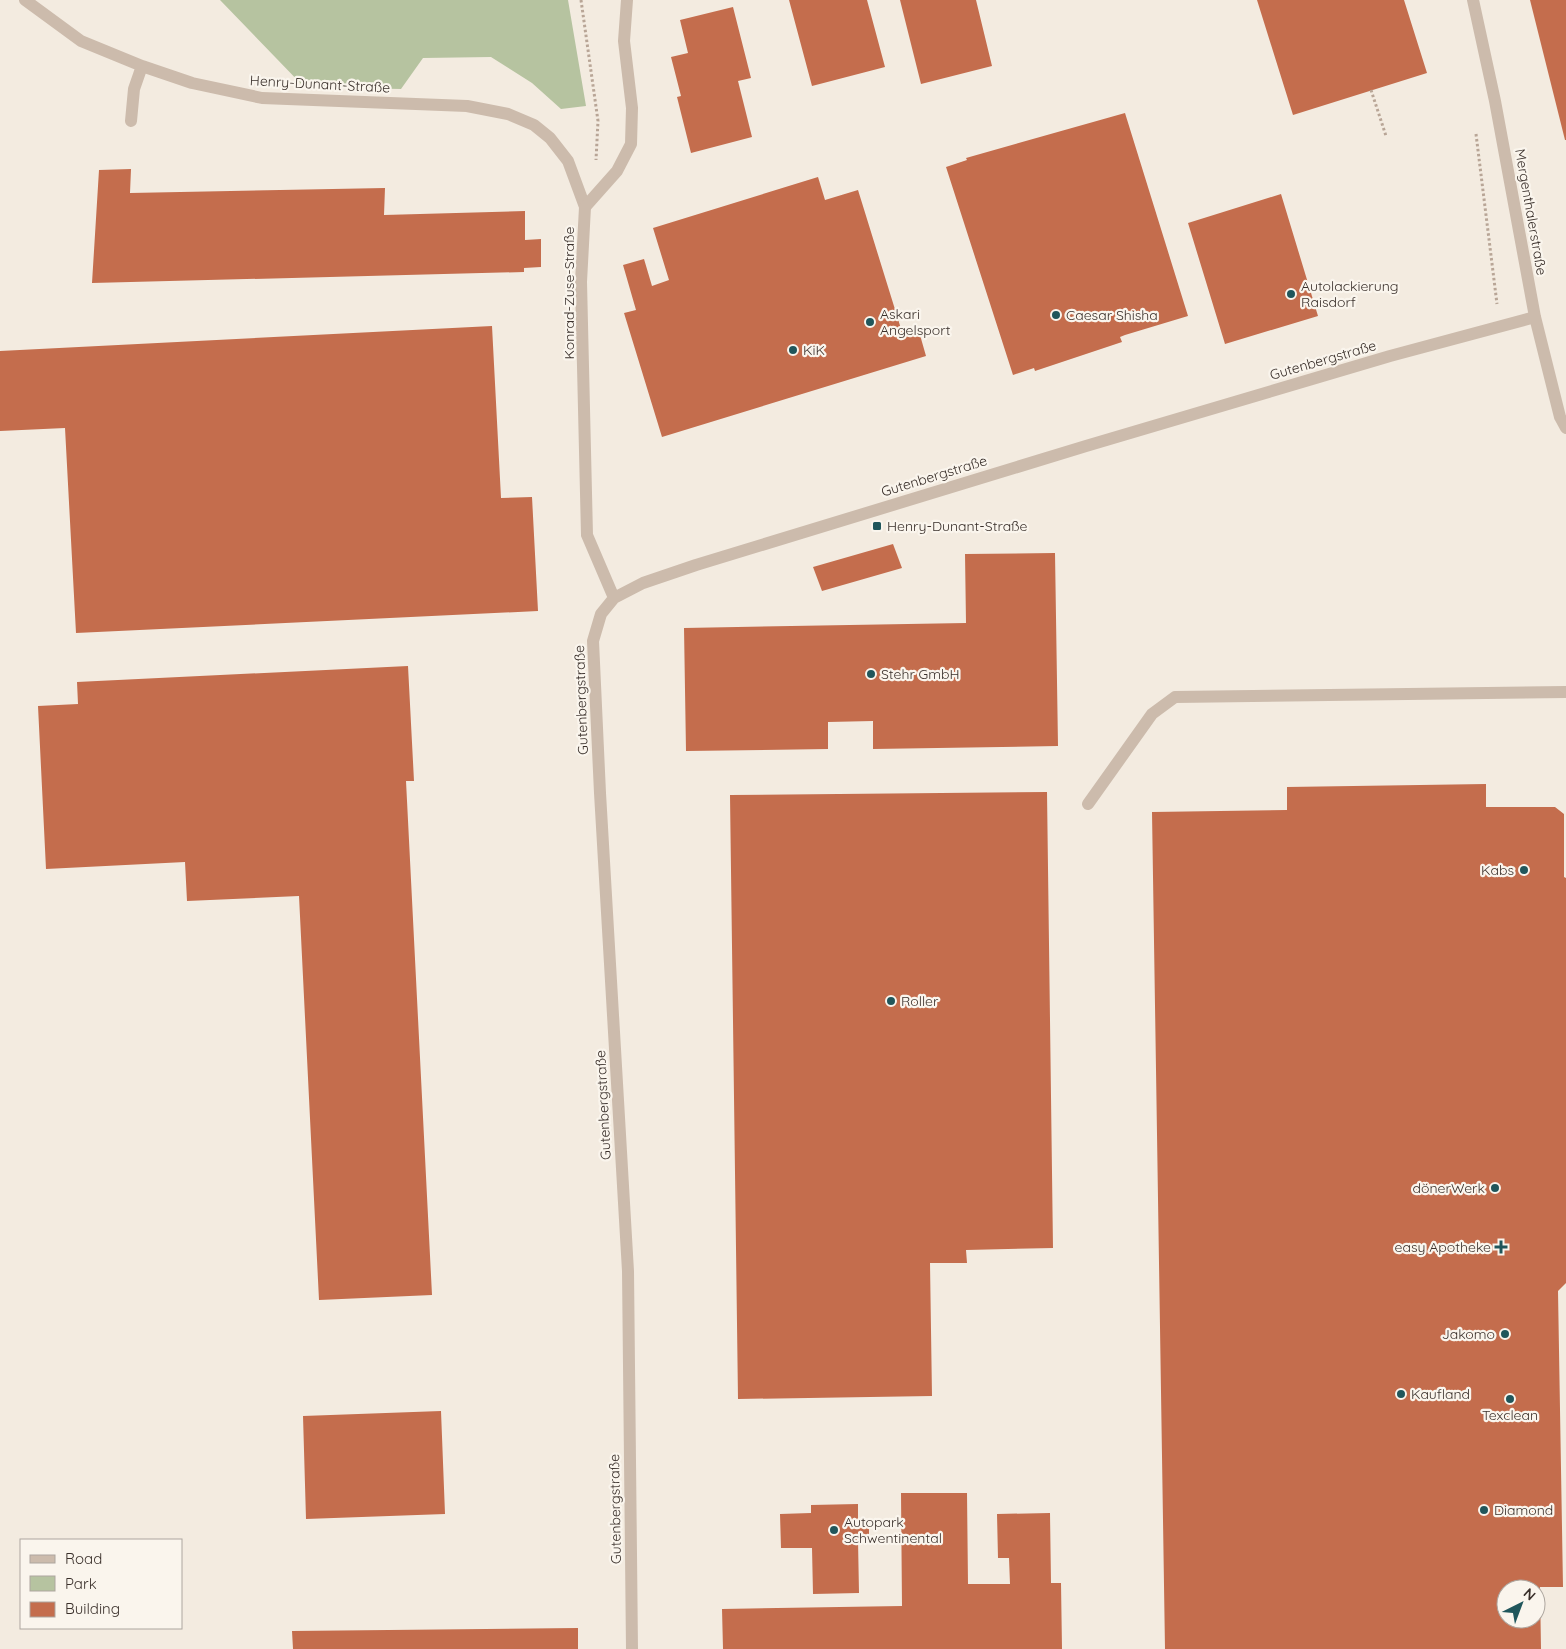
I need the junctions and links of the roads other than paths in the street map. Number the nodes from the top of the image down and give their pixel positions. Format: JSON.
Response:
{"nodes":[{"id":1,"x":25,"y":0,"type":"edge"},
{"id":2,"x":627,"y":0,"type":"edge"},
{"id":3,"x":1473,"y":0,"type":"edge"},
{"id":4,"x":142,"y":66,"type":"junction"},
{"id":5,"x":131,"y":121,"type":"dead end"},
{"id":6,"x":585,"y":207,"type":"junction"},
{"id":7,"x":1534,"y":317,"type":"junction"},
{"id":8,"x":1566,"y":428,"type":"edge"},
{"id":9,"x":614,"y":598,"type":"junction"},
{"id":10,"x":1566,"y":692,"type":"edge"},
{"id":11,"x":1088,"y":804,"type":"dead end"},
{"id":12,"x":632,"y":1649,"type":"edge"}],
"edges":[{"from":1,"to":4,"type":"street","name":"Henry-Dunant-Straße"},
{"from":2,"to":6,"type":"street"},
{"from":3,"to":7,"type":"street","name":"Mergenthalerstraße"},
{"from":4,"to":5,"type":"street"},
{"from":4,"to":6,"type":"street","name":"Henry-Dunant-Straße"},
{"from":6,"to":9,"type":"street","name":"Konrad-Zuse-Straße"},
{"from":7,"to":8,"type":"street","name":"Mergenthalerstraße"},
{"from":7,"to":9,"type":"street","name":"Gutenbergstraße"},
{"from":9,"to":12,"type":"street","name":"Gutenbergstraße"},
{"from":10,"to":11,"type":"street"}]}
